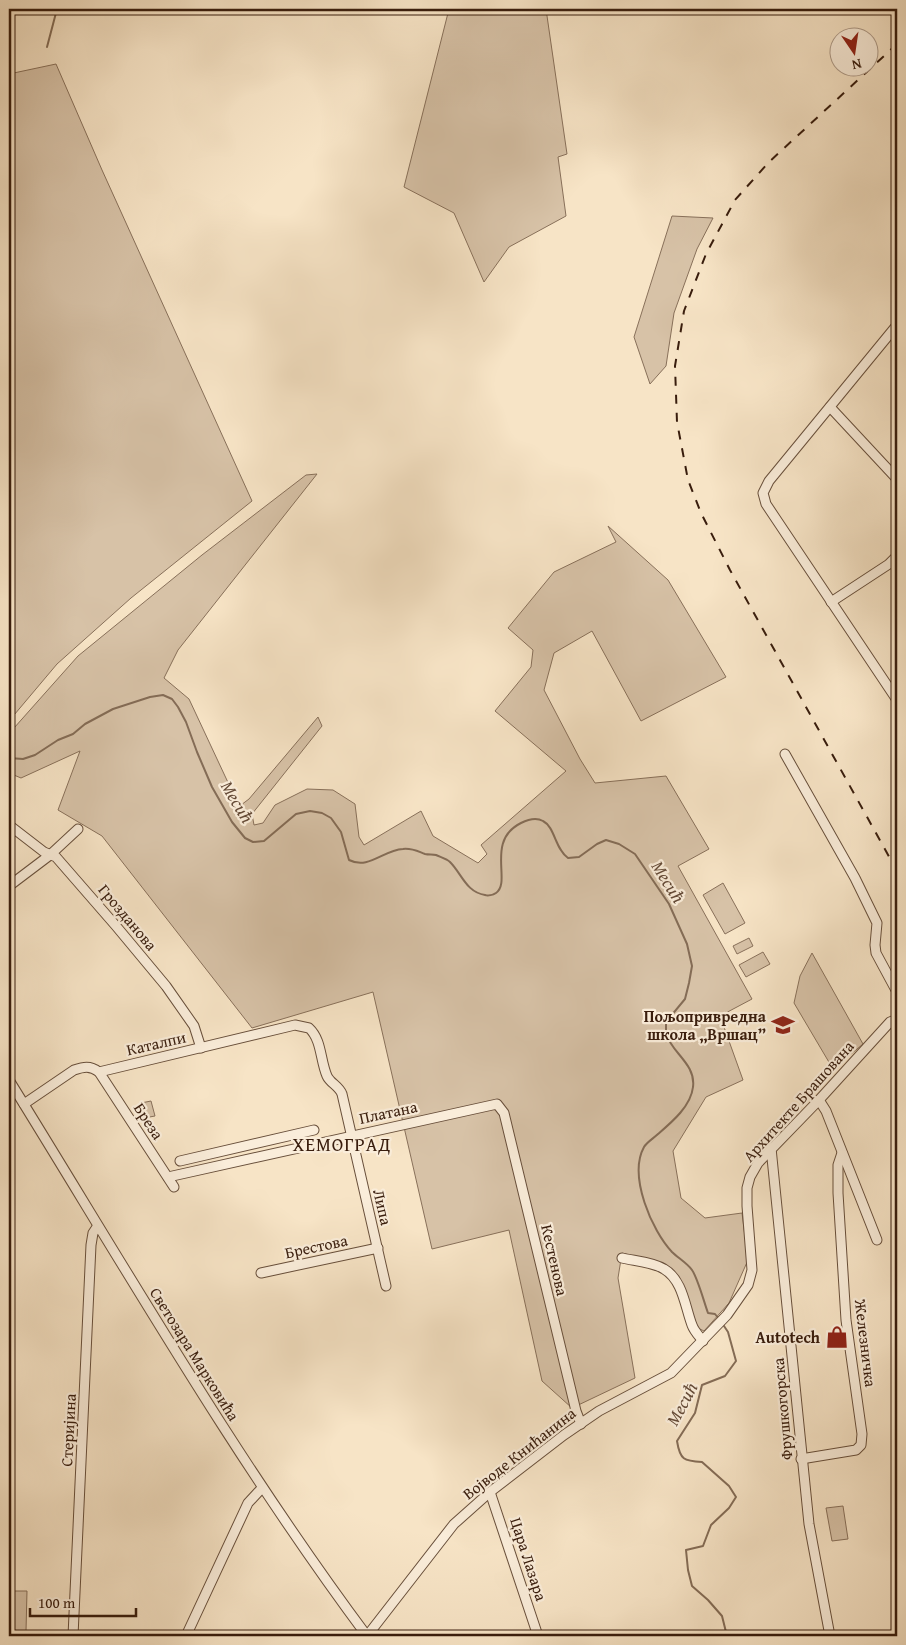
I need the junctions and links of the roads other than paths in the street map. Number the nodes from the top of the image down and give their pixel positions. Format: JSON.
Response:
{"nodes":[{"id":1,"x":897,"y":326,"type":"edge"},
{"id":2,"x":830,"y":407,"type":"junction"},
{"id":3,"x":897,"y":479,"type":"edge"},
{"id":4,"x":897,"y":556,"type":"edge"},
{"id":5,"x":831,"y":602,"type":"junction"},
{"id":6,"x":897,"y":700,"type":"edge"},
{"id":7,"x":786,"y":754,"type":"dead end"},
{"id":8,"x":9,"y":825,"type":"edge"},
{"id":9,"x":78,"y":829,"type":"dead end"},
{"id":10,"x":50,"y":855,"type":"junction"},
{"id":11,"x":9,"y":886,"type":"edge"},
{"id":12,"x":897,"y":992,"type":"edge"},
{"id":13,"x":897,"y":1019,"type":"edge"},
{"id":14,"x":305,"y":1026,"type":"joint"},
{"id":15,"x":201,"y":1048,"type":"junction"},
{"id":16,"x":99,"y":1072,"type":"junction"},
{"id":17,"x":9,"y":1080,"type":"edge"},
{"id":18,"x":819,"y":1100,"type":"junction"},
{"id":19,"x":24,"y":1104,"type":"junction"},
{"id":20,"x":497,"y":1104,"type":"joint"},
{"id":21,"x":314,"y":1130,"type":"dead end"},
{"id":22,"x":351,"y":1135,"type":"junction"},
{"id":23,"x":771,"y":1148,"type":"junction"},
{"id":24,"x":223,"y":1151,"type":"junction"},
{"id":25,"x":842,"y":1153,"type":"junction"},
{"id":26,"x":180,"y":1161,"type":"dead end"},
{"id":27,"x":226,"y":1164,"type":"junction"},
{"id":28,"x":168,"y":1177,"type":"junction"},
{"id":29,"x":174,"y":1188,"type":"dead end"},
{"id":30,"x":97,"y":1227,"type":"junction"},
{"id":31,"x":877,"y":1240,"type":"dead end"},
{"id":32,"x":378,"y":1248,"type":"junction"},
{"id":33,"x":622,"y":1258,"type":"dead end"},
{"id":34,"x":260,"y":1274,"type":"dead end"},
{"id":35,"x":386,"y":1286,"type":"dead end"},
{"id":36,"x":717,"y":1326,"type":"joint"},
{"id":37,"x":703,"y":1341,"type":"junction"},
{"id":38,"x":581,"y":1424,"type":"junction"},
{"id":39,"x":801,"y":1459,"type":"junction"},
{"id":40,"x":262,"y":1488,"type":"junction"},
{"id":41,"x":490,"y":1492,"type":"junction"},
{"id":42,"x":73,"y":1636,"type":"edge"},
{"id":43,"x":186,"y":1636,"type":"edge"},
{"id":44,"x":367,"y":1636,"type":"edge"},
{"id":45,"x":538,"y":1636,"type":"edge"},
{"id":46,"x":830,"y":1636,"type":"edge"}],
"edges":[{"from":1,"to":2,"type":"street"},
{"from":2,"to":3,"type":"street"},
{"from":2,"to":5,"type":"street"},
{"from":4,"to":5,"type":"street"},
{"from":5,"to":6,"type":"street"},
{"from":7,"to":12,"type":"street"},
{"from":8,"to":10,"type":"street","name":"Грозданова"},
{"from":9,"to":10,"type":"street"},
{"from":10,"to":11,"type":"street"},
{"from":10,"to":15,"type":"street","name":"Грозданова"},
{"from":13,"to":18,"type":"street","name":"Архитекте Брашована"},
{"from":14,"to":15,"type":"street","name":"Каталпи"},
{"from":14,"to":22,"type":"street","name":"Липа"},
{"from":15,"to":16,"type":"street","name":"Каталпи"},
{"from":16,"to":19,"type":"street","name":"Каталпи"},
{"from":16,"to":28,"type":"street","name":"Бреза"},
{"from":17,"to":19,"type":"street","name":"Светозара Марковића"},
{"from":18,"to":23,"type":"street","name":"Архитекте Брашована"},
{"from":18,"to":25,"type":"street"},
{"from":19,"to":30,"type":"street","name":"Светозара Марковића"},
{"from":20,"to":22,"type":"street","name":"Платана"},
{"from":20,"to":38,"type":"street","name":"Кестенова"},
{"from":21,"to":24,"type":"street"},
{"from":22,"to":27,"type":"street","name":"Платана"},
{"from":22,"to":32,"type":"street","name":"Липа"},
{"from":23,"to":36,"type":"street","name":"Архитекте Брашована"},
{"from":23,"to":39,"type":"street","name":"Фрушкогорска"},
{"from":24,"to":26,"type":"street"},
{"from":24,"to":27,"type":"street"},
{"from":25,"to":31,"type":"street"},
{"from":25,"to":39,"type":"street","name":"Железничка"},
{"from":27,"to":28,"type":"street","name":"Платана"},
{"from":28,"to":29,"type":"street","name":"Бреза"},
{"from":30,"to":40,"type":"street","name":"Светозара Марковића"},
{"from":30,"to":42,"type":"street","name":"Стеријина"},
{"from":32,"to":34,"type":"street","name":"Брестова"},
{"from":32,"to":35,"type":"street","name":"Липа"},
{"from":33,"to":37,"type":"street"},
{"from":36,"to":37,"type":"street","name":"Војводе Книћанина"},
{"from":37,"to":38,"type":"street","name":"Војводе Книћанина"},
{"from":38,"to":41,"type":"street","name":"Војводе Книћанина"},
{"from":39,"to":46,"type":"street","name":"Фрушкогорска"},
{"from":40,"to":43,"type":"street"},
{"from":40,"to":44,"type":"street","name":"Светозара Марковића"},
{"from":41,"to":44,"type":"street","name":"Војводе Книћанина"},
{"from":41,"to":45,"type":"street","name":"Цара Лазара"}]}
